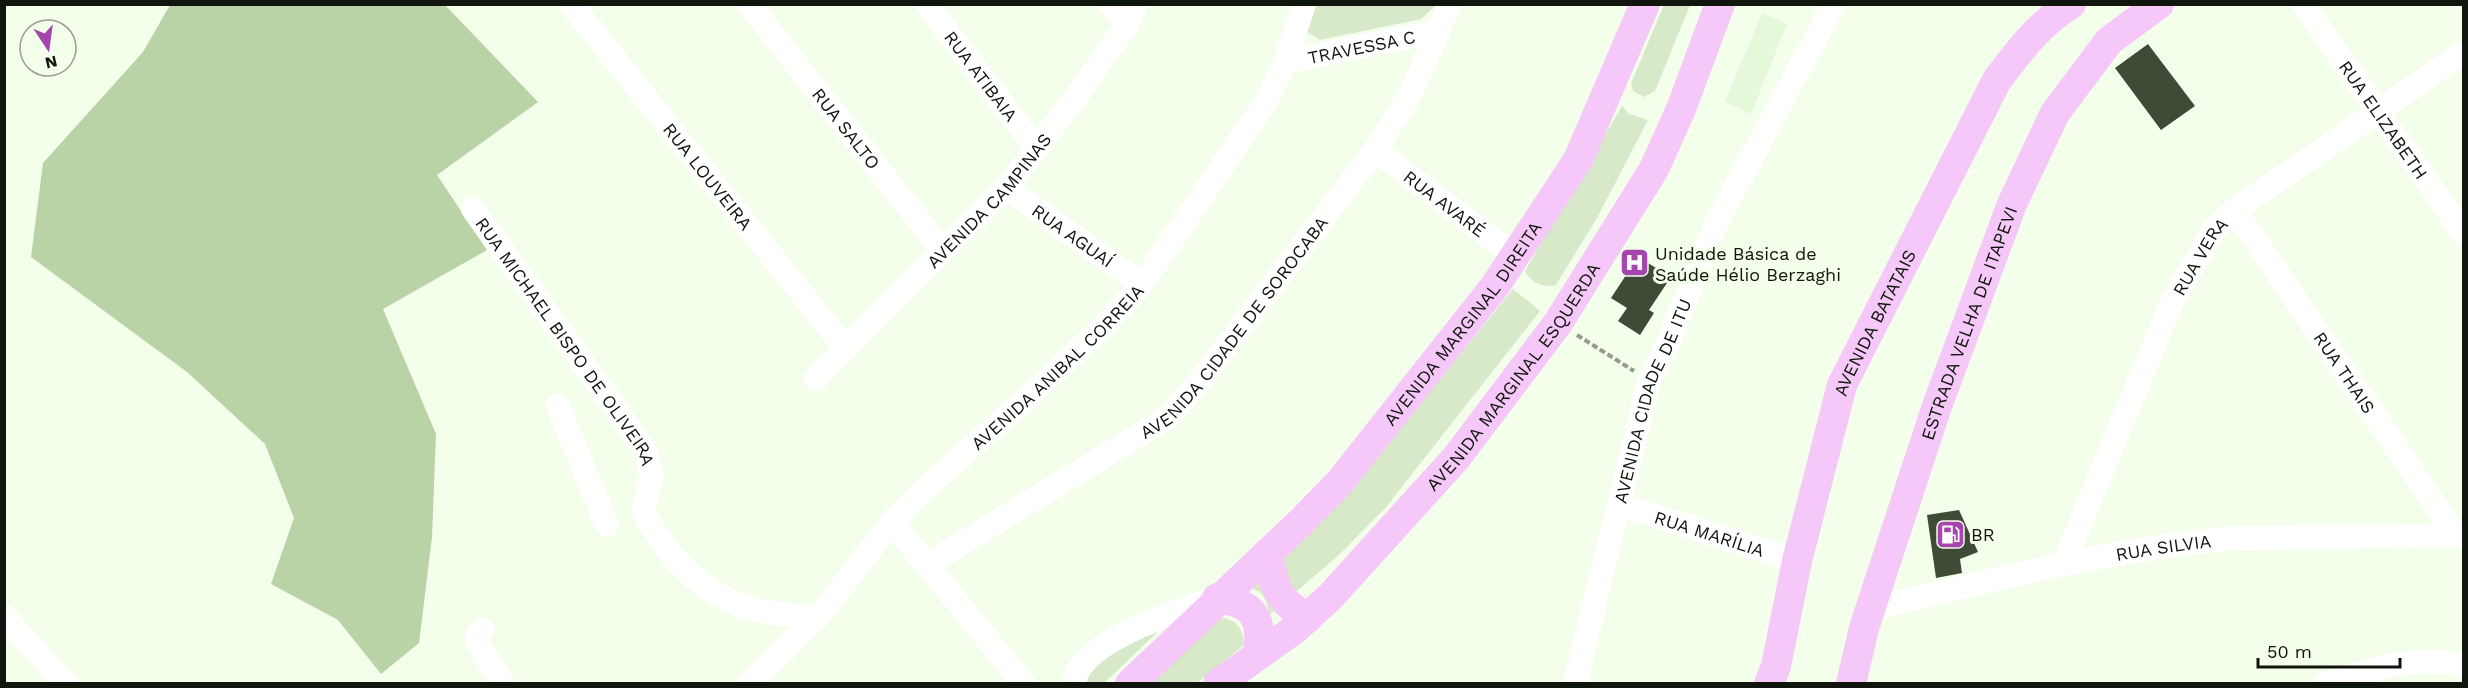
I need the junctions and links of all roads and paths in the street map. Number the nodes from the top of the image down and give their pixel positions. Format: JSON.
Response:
{"nodes":[{"id":1,"x":571,"y":4,"type":"edge"},
{"id":2,"x":749,"y":4,"type":"edge"},
{"id":3,"x":927,"y":4,"type":"edge"},
{"id":4,"x":1111,"y":4,"type":"edge"},
{"id":5,"x":1304,"y":4,"type":"edge"},
{"id":6,"x":1450,"y":4,"type":"edge"},
{"id":7,"x":1645,"y":4,"type":"edge"},
{"id":8,"x":1720,"y":4,"type":"edge"},
{"id":9,"x":1834,"y":4,"type":"edge"},
{"id":10,"x":2071,"y":4,"type":"edge"},
{"id":11,"x":2159,"y":4,"type":"edge"},
{"id":12,"x":2303,"y":4,"type":"edge"},
{"id":13,"x":1132,"y":14,"type":"edge"},
{"id":14,"x":1438,"y":31,"type":"junction"},
{"id":15,"x":2463,"y":52,"type":"edge"},
{"id":16,"x":1285,"y":62,"type":"junction"},
{"id":17,"x":2377,"y":114,"type":"junction"},
{"id":18,"x":1036,"y":148,"type":"junction"},
{"id":19,"x":1375,"y":150,"type":"junction"},
{"id":20,"x":1006,"y":188,"type":"junction"},
{"id":21,"x":473,"y":209,"type":"dead end"},
{"id":22,"x":2235,"y":210,"type":"junction"},
{"id":23,"x":2463,"y":234,"type":"edge"},
{"id":24,"x":943,"y":251,"type":"junction"},
{"id":25,"x":1516,"y":257,"type":"junction"},
{"id":26,"x":1142,"y":284,"type":"junction"},
{"id":27,"x":1558,"y":323,"type":"junction"},
{"id":28,"x":846,"y":349,"type":"junction"},
{"id":29,"x":816,"y":378,"type":"dead end"},
{"id":30,"x":1649,"y":381,"type":"junction"},
{"id":31,"x":558,"y":406,"type":"dead end"},
{"id":32,"x":1621,"y":506,"type":"junction"},
{"id":33,"x":892,"y":522,"type":"junction"},
{"id":34,"x":607,"y":525,"type":"dead end"},
{"id":35,"x":2460,"y":536,"type":"edge"},
{"id":36,"x":1267,"y":554,"type":"junction"},
{"id":37,"x":1797,"y":561,"type":"junction"},
{"id":38,"x":2064,"y":563,"type":"junction"},
{"id":39,"x":928,"y":564,"type":"junction"},
{"id":40,"x":1217,"y":598,"type":"junction"},
{"id":41,"x":1870,"y":609,"type":"junction"},
{"id":42,"x":4,"y":616,"type":"edge"},
{"id":43,"x":818,"y":617,"type":"junction"},
{"id":44,"x":1308,"y":618,"type":"junction"},
{"id":45,"x":482,"y":630,"type":"dead end"},
{"id":46,"x":1258,"y":653,"type":"junction"},
{"id":47,"x":2463,"y":666,"type":"edge"},
{"id":48,"x":1775,"y":678,"type":"edge"},
{"id":49,"x":66,"y":684,"type":"edge"},
{"id":50,"x":503,"y":684,"type":"edge"},
{"id":51,"x":748,"y":684,"type":"edge"},
{"id":52,"x":1024,"y":684,"type":"edge"},
{"id":53,"x":1075,"y":684,"type":"edge"},
{"id":54,"x":1130,"y":684,"type":"edge"},
{"id":55,"x":1218,"y":684,"type":"edge"},
{"id":56,"x":1575,"y":684,"type":"edge"},
{"id":57,"x":1851,"y":684,"type":"edge"},
{"id":58,"x":2324,"y":684,"type":"edge"}],
"edges":[{"from":1,"to":28,"type":"street","name":"RUA LOUVEIRA"},
{"from":2,"to":24,"type":"street","name":"RUA SALTO"},
{"from":3,"to":18,"type":"street","name":"RUA ATIBAIA"},
{"from":4,"to":13,"type":"street"},
{"from":5,"to":16,"type":"street","name":"AVENIDA ANIBAL CORREIA"},
{"from":6,"to":14,"type":"street","name":"AVENIDA CIDADE DE SOROCABA"},
{"from":7,"to":25,"type":"main road","name":"AVENIDA MARGINAL DIREITA"},
{"from":8,"to":27,"type":"main road","name":"AVENIDA MARGINAL ESQUERDA"},
{"from":9,"to":30,"type":"street","name":"AVENIDA CIDADE DE ITU"},
{"from":10,"to":37,"type":"main road","name":"AVENIDA BATATAIS"},
{"from":11,"to":41,"type":"main road","name":"ESTRADA VELHA DE ITAPEVI"},
{"from":12,"to":17,"type":"street","name":"RUA ELIZABETH"},
{"from":13,"to":18,"type":"street","name":"AVENIDA CAMPINAS"},
{"from":14,"to":16,"type":"street","name":"TRAVESSA C"},
{"from":14,"to":19,"type":"street","name":"AVENIDA CIDADE DE SOROCABA"},
{"from":15,"to":17,"type":"street","name":"RUA VERA"},
{"from":16,"to":26,"type":"street","name":"AVENIDA ANIBAL CORREIA"},
{"from":17,"to":22,"type":"street","name":"RUA VERA"},
{"from":17,"to":23,"type":"street","name":"RUA ELIZABETH"},
{"from":18,"to":20,"type":"street","name":"AVENIDA CAMPINAS"},
{"from":19,"to":25,"type":"street","name":"RUA AVARÉ"},
{"from":19,"to":39,"type":"street","name":"AVENIDA CIDADE DE SOROCABA"},
{"from":20,"to":24,"type":"street","name":"AVENIDA CAMPINAS"},
{"from":20,"to":26,"type":"street","name":"RUA AGUAÍ"},
{"from":21,"to":43,"type":"street","name":"RUA MICHAEL BISPO DE OLIVEIRA"},
{"from":22,"to":35,"type":"street","name":"RUA THAIS"},
{"from":22,"to":38,"type":"street","name":"RUA VERA"},
{"from":24,"to":28,"type":"street","name":"AVENIDA CAMPINAS"},
{"from":25,"to":36,"type":"main road","name":"AVENIDA MARGINAL DIREITA"},
{"from":26,"to":33,"type":"street","name":"AVENIDA ANIBAL CORREIA"},
{"from":27,"to":30,"type":"path"},
{"from":27,"to":44,"type":"main road","name":"AVENIDA MARGINAL ESQUERDA"},
{"from":28,"to":29,"type":"street","name":"AVENIDA CAMPINAS"},
{"from":30,"to":32,"type":"street","name":"AVENIDA CIDADE DE ITU"},
{"from":31,"to":34,"type":"street"},
{"from":32,"to":37,"type":"street","name":"RUA MARÍLIA"},
{"from":32,"to":56,"type":"street","name":"AVENIDA CIDADE DE ITU"},
{"from":33,"to":39,"type":"street"},
{"from":33,"to":43,"type":"street","name":"AVENIDA ANIBAL CORREIA"},
{"from":35,"to":38,"type":"street","name":"RUA SILVIA"},
{"from":36,"to":40,"type":"main road","name":"AVENIDA MARGINAL DIREITA"},
{"from":36,"to":44,"type":"main road"},
{"from":37,"to":48,"type":"main road","name":"AVENIDA BATATAIS"},
{"from":38,"to":41,"type":"street","name":"RUA SILVIA"},
{"from":39,"to":52,"type":"street"},
{"from":40,"to":46,"type":"main road"},
{"from":40,"to":53,"type":"street","name":"AVENIDA MARGINAL DIREITA"},
{"from":40,"to":54,"type":"main road","name":"AVENIDA MARGINAL DIREITA"},
{"from":41,"to":57,"type":"main road","name":"ESTRADA VELHA DE ITAPEVI"},
{"from":42,"to":49,"type":"street"},
{"from":43,"to":51,"type":"street","name":"AVENIDA ANIBAL CORREIA"},
{"from":44,"to":46,"type":"main road","name":"AVENIDA MARGINAL ESQUERDA"},
{"from":45,"to":50,"type":"street"},
{"from":46,"to":55,"type":"main road","name":"AVENIDA MARGINAL ESQUERDA"},
{"from":47,"to":58,"type":"street"}]}
